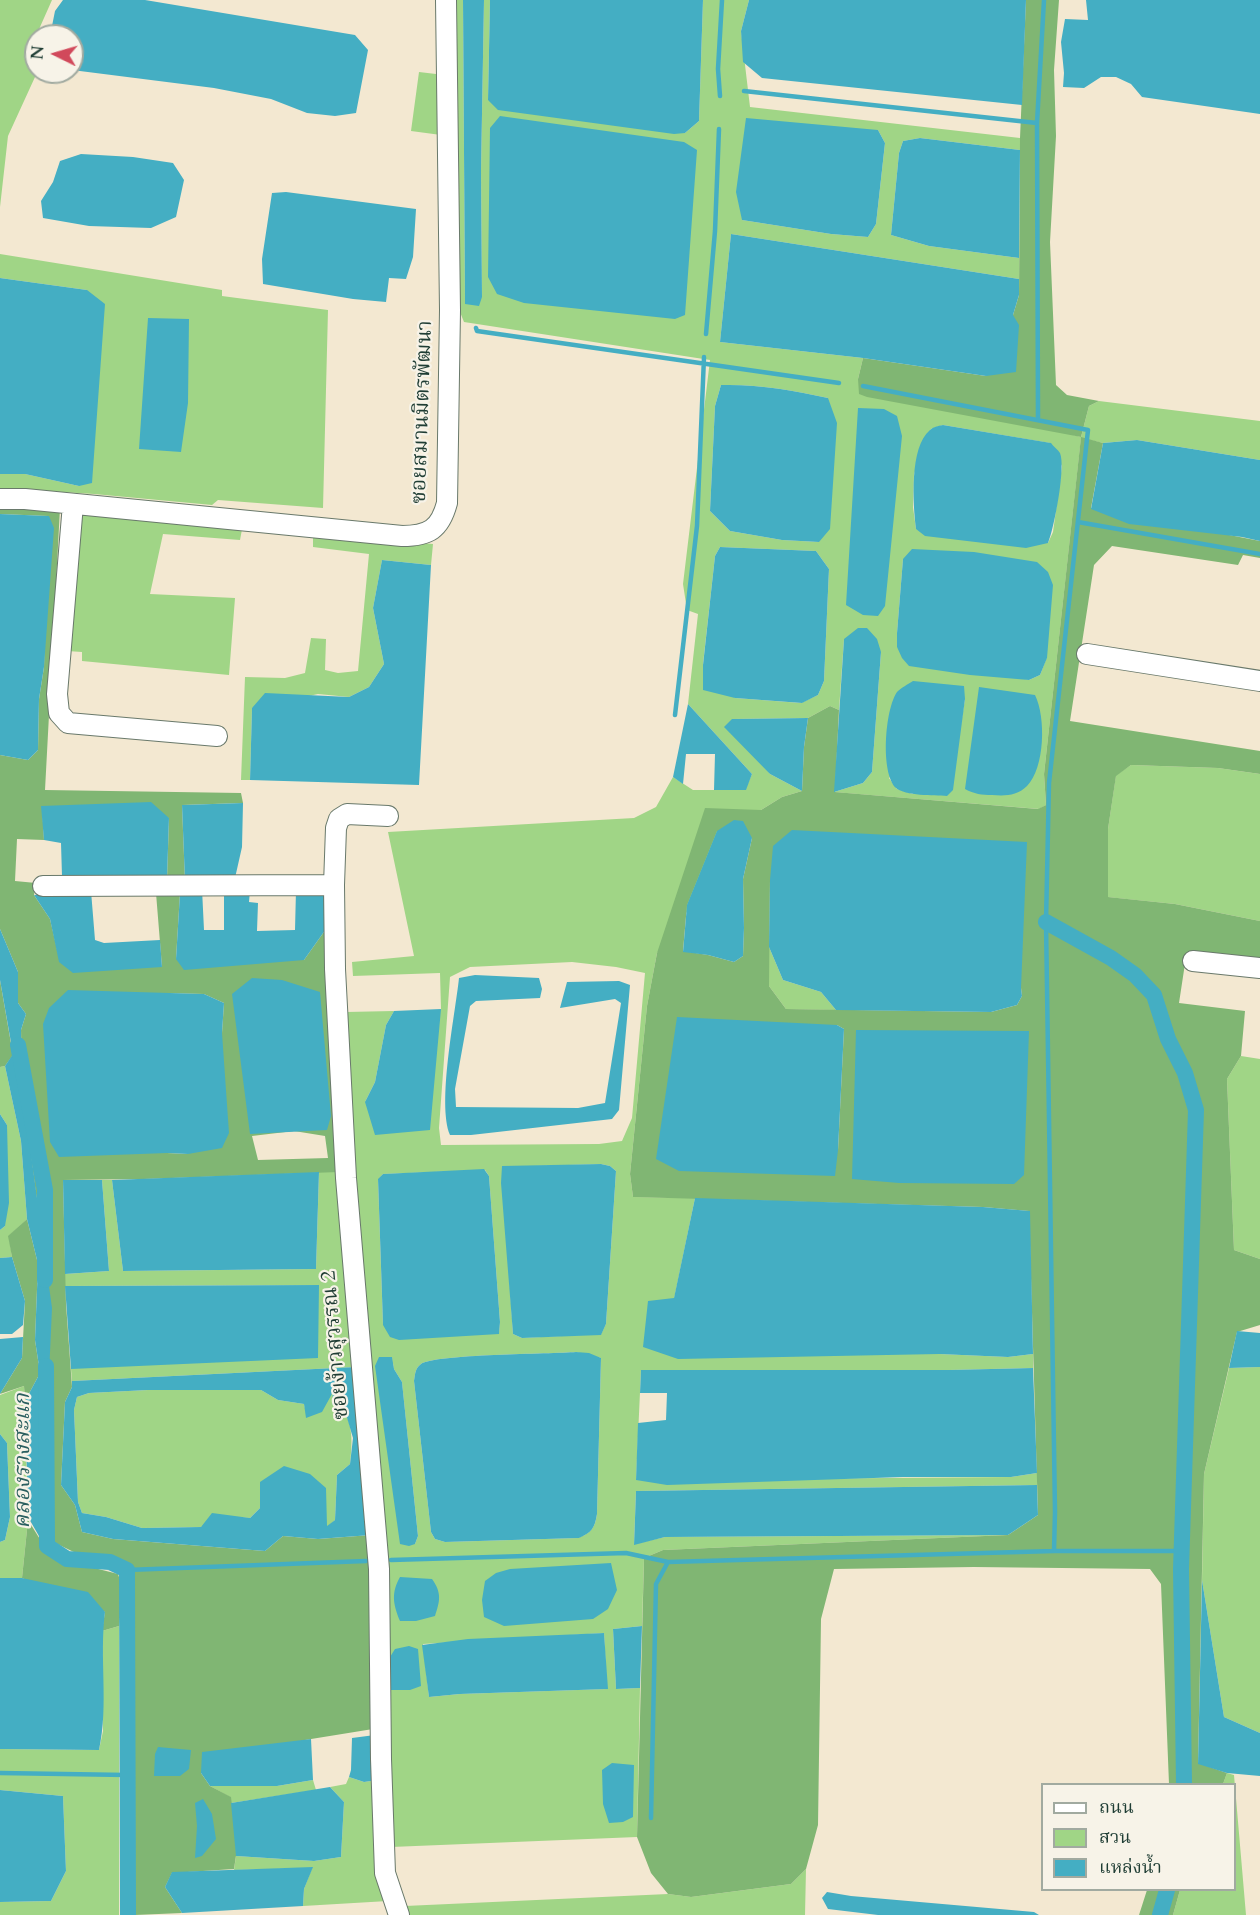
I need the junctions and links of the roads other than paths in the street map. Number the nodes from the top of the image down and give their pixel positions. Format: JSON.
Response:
{"nodes":[{"id":1,"x":446,"y":0,"type":"edge"},
{"id":2,"x":0,"y":498,"type":"edge"},
{"id":3,"x":73,"y":504,"type":"junction"},
{"id":4,"x":1087,"y":654,"type":"dead end"},
{"id":5,"x":1260,"y":681,"type":"edge"},
{"id":6,"x":217,"y":736,"type":"dead end"},
{"id":7,"x":388,"y":816,"type":"dead end"},
{"id":8,"x":334,"y":885,"type":"junction"},
{"id":9,"x":43,"y":886,"type":"dead end"},
{"id":10,"x":1192,"y":961,"type":"dead end"},
{"id":11,"x":1260,"y":968,"type":"edge"},
{"id":12,"x":399,"y":1915,"type":"edge"}],
"edges":[{"from":1,"to":3,"type":"street","name":"ซอยสมานมิตรพัฒนา"},
{"from":2,"to":3,"type":"street","name":"ซอยสมานมิตรพัฒนา"},
{"from":3,"to":6,"type":"street"},
{"from":4,"to":5,"type":"street"},
{"from":7,"to":8,"type":"street","name":"ซอยง้าวสุวรรณ 2"},
{"from":8,"to":9,"type":"street"},
{"from":8,"to":12,"type":"street","name":"ซอยง้าวสุวรรณ 2"},
{"from":10,"to":11,"type":"street"}]}
